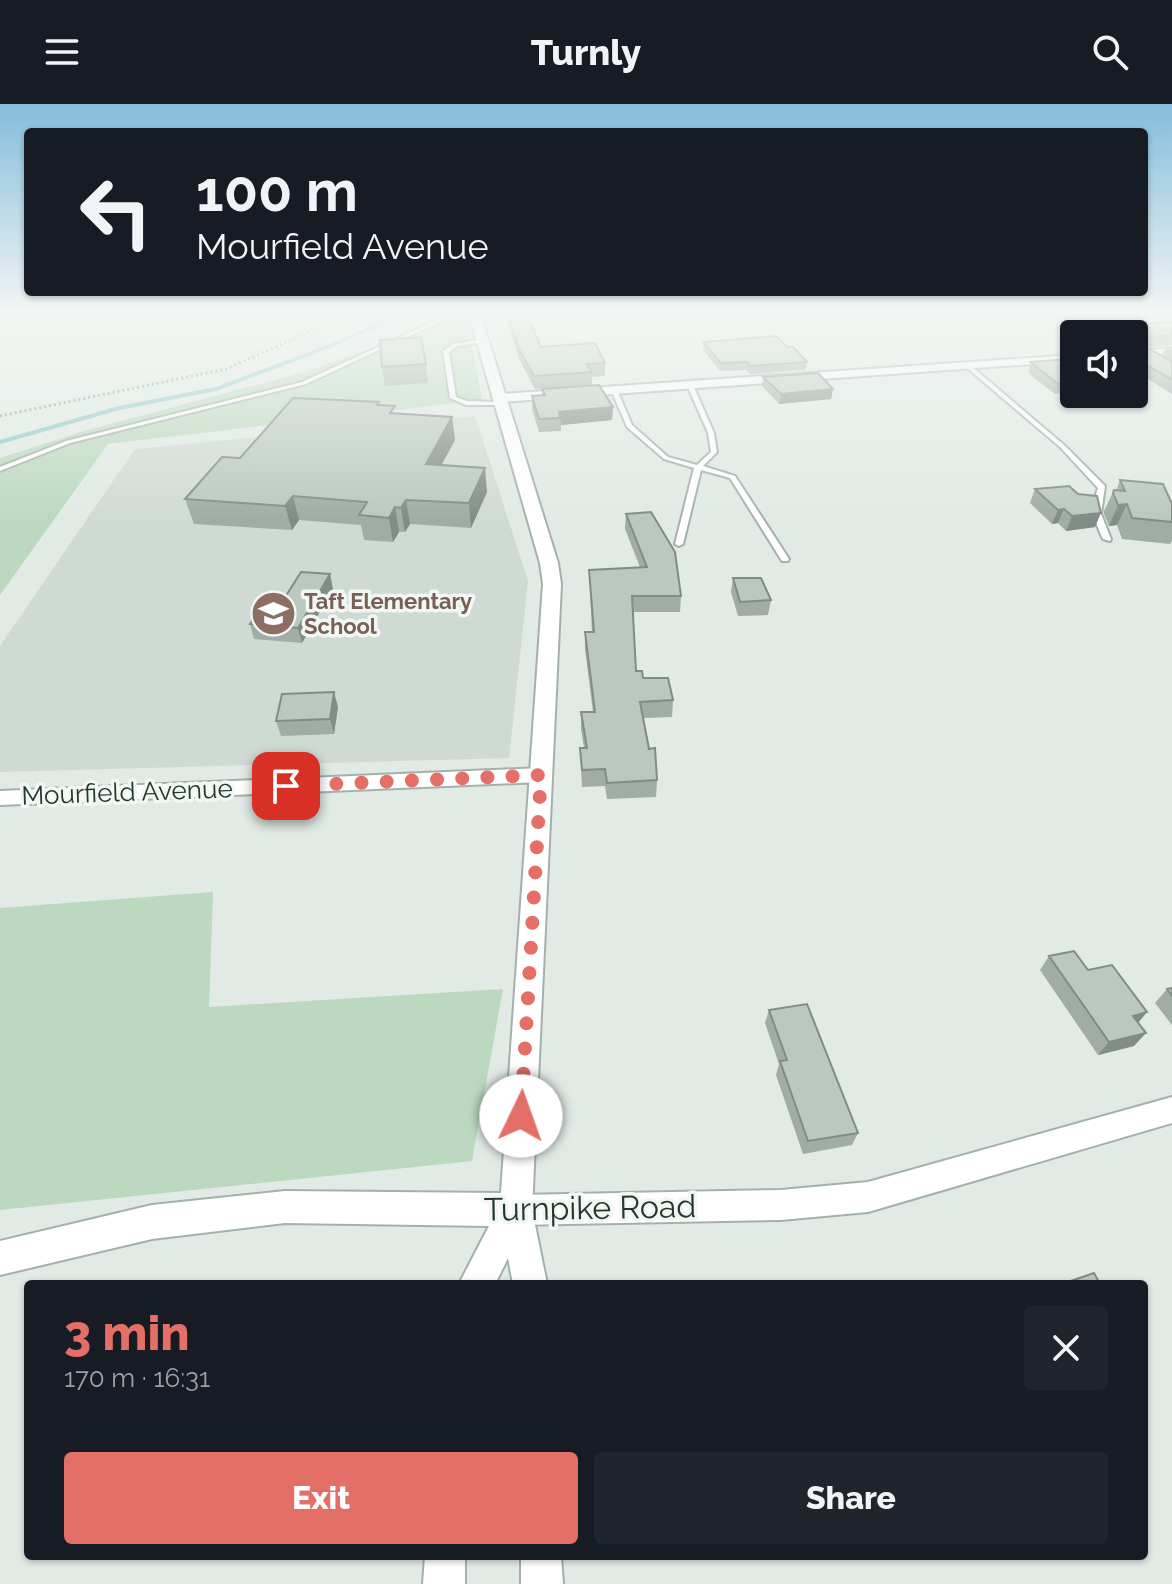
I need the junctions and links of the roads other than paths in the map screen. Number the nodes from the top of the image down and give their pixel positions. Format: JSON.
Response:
{"nodes":[{"id":1,"x":306,"y":382,"type":"edge"},
{"id":2,"x":451,"y":382,"type":"edge"},
{"id":3,"x":495,"y":382,"type":"edge"},
{"id":4,"x":733,"y":382,"type":"edge"},
{"id":5,"x":987,"y":382,"type":"edge"},
{"id":6,"x":690,"y":385,"type":"junction"},
{"id":7,"x":614,"y":390,"type":"junction"},
{"id":8,"x":501,"y":401,"type":"junction"},
{"id":9,"x":698,"y":467,"type":"junction"},
{"id":10,"x":0,"y":469,"type":"edge"},
{"id":11,"x":1107,"y":539,"type":"dead end"},
{"id":12,"x":679,"y":544,"type":"dead end"},
{"id":13,"x":785,"y":559,"type":"dead end"},
{"id":14,"x":541,"y":775,"type":"junction"},
{"id":15,"x":0,"y":798,"type":"edge"},
{"id":16,"x":1172,"y":1110,"type":"edge"},
{"id":17,"x":516,"y":1210,"type":"junction"},
{"id":18,"x":0,"y":1258,"type":"edge"},
{"id":19,"x":478,"y":1280,"type":"edge"},
{"id":20,"x":529,"y":1280,"type":"edge"},
{"id":21,"x":445,"y":1560,"type":"edge"},
{"id":22,"x":541,"y":1560,"type":"edge"},
{"id":23,"x":444,"y":1584,"type":"edge"},
{"id":24,"x":542,"y":1584,"type":"edge"}],
"edges":[{"from":1,"to":10,"type":"lane"},
{"from":2,"to":8,"type":"lane"},
{"from":3,"to":8,"type":"street"},
{"from":4,"to":6,"type":"street"},
{"from":5,"to":11,"type":"lane"},
{"from":6,"to":7,"type":"street"},
{"from":6,"to":9,"type":"lane"},
{"from":7,"to":8,"type":"street"},
{"from":7,"to":9,"type":"lane"},
{"from":8,"to":14,"type":"street"},
{"from":9,"to":12,"type":"lane"},
{"from":9,"to":13,"type":"lane"},
{"from":14,"to":15,"type":"street","name":"Mourfield Avenue"},
{"from":14,"to":17,"type":"street"},
{"from":16,"to":17,"type":"street","name":"Turnpike Road"},
{"from":17,"to":18,"type":"street","name":"Turnpike Road"},
{"from":17,"to":19,"type":"street"},
{"from":17,"to":20,"type":"street"},
{"from":21,"to":23,"type":"street"},
{"from":22,"to":24,"type":"street"}]}
